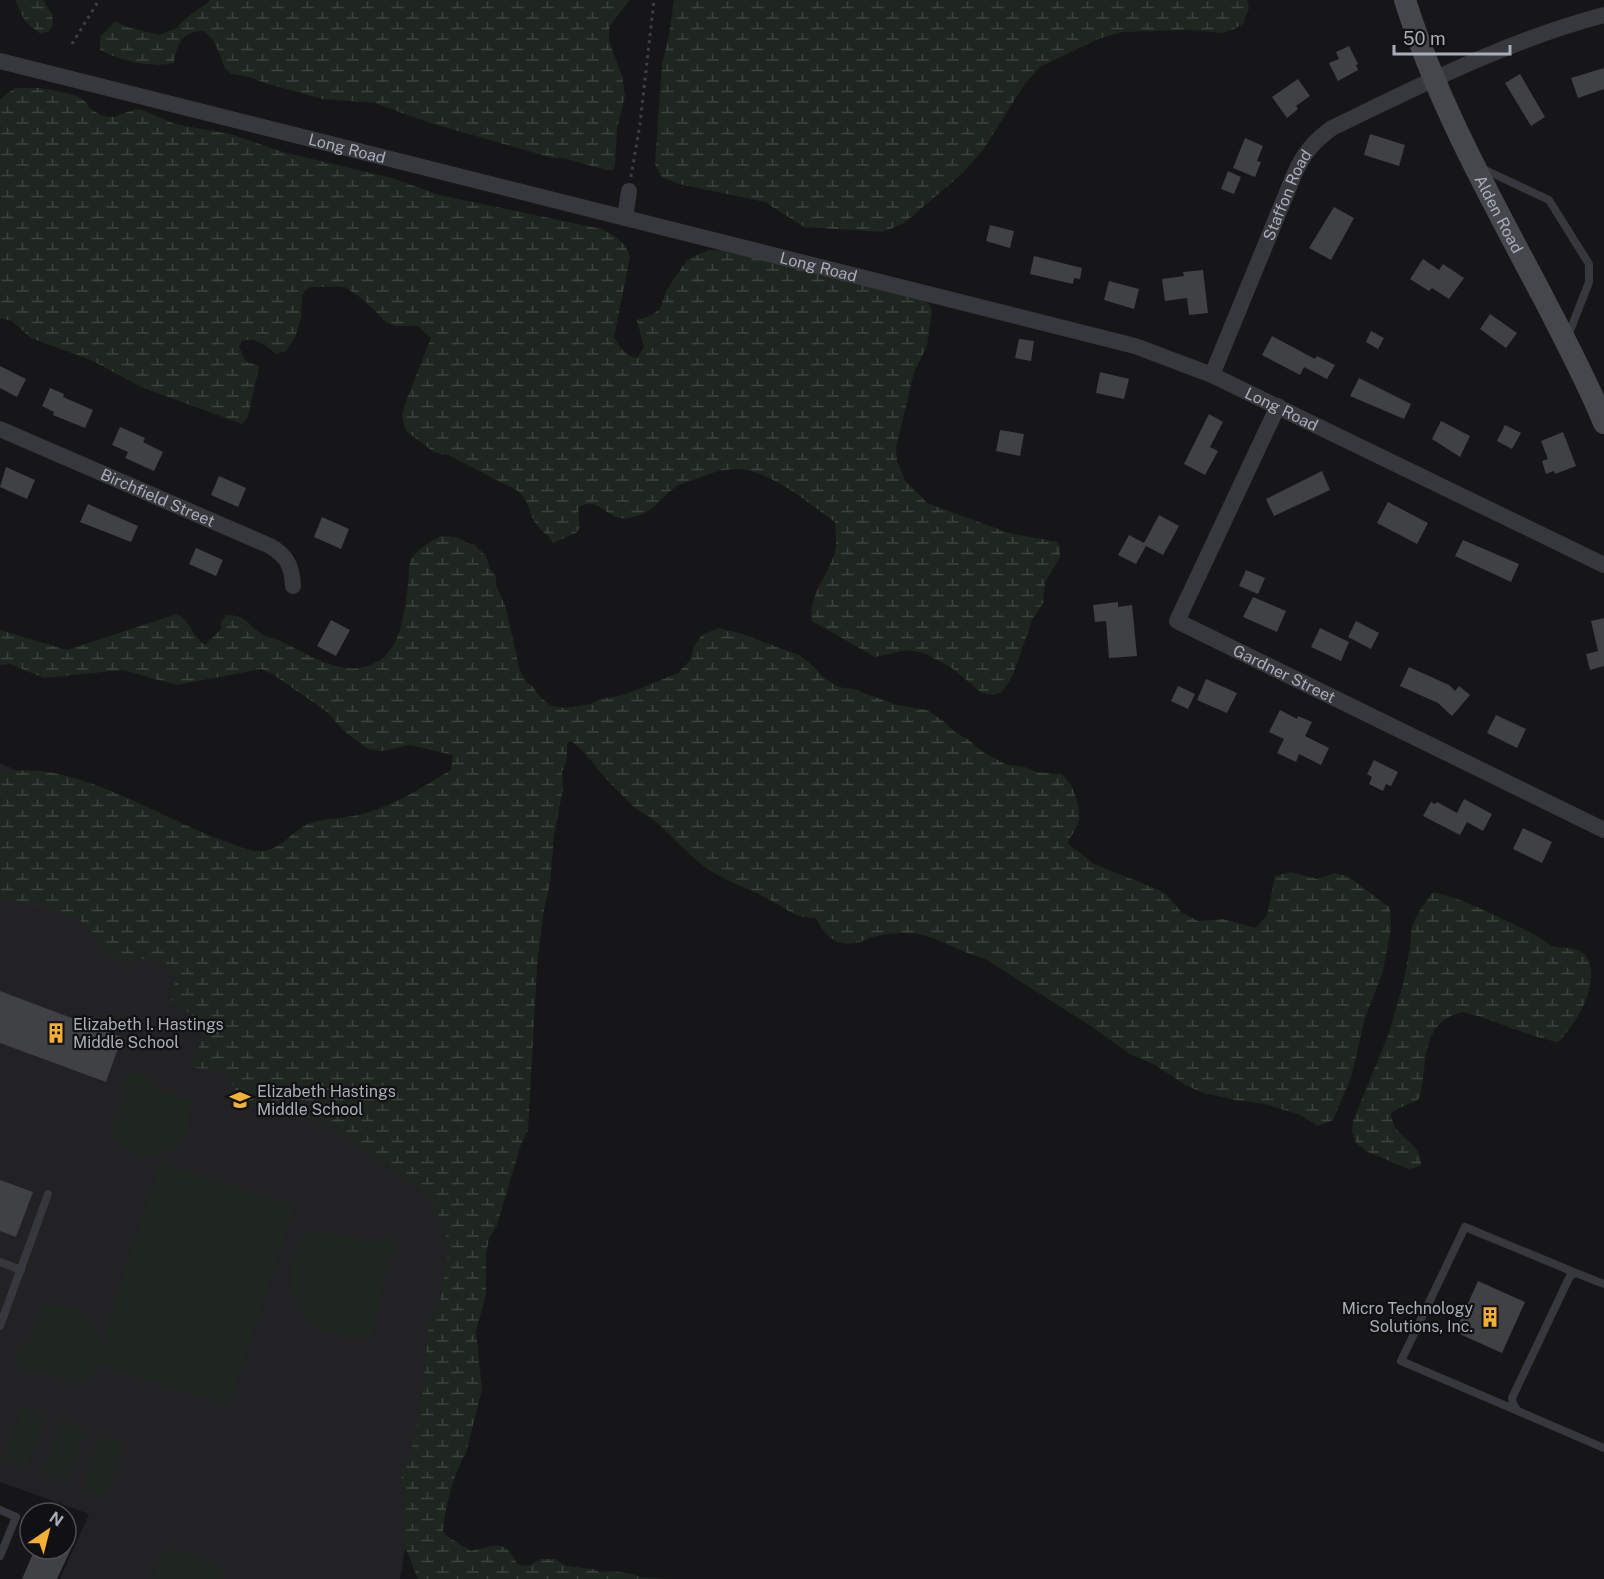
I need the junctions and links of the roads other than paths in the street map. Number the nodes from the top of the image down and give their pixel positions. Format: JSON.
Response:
{"nodes":[{"id":1,"x":1406,"y":0,"type":"edge"},
{"id":2,"x":1604,"y":15,"type":"edge"},
{"id":3,"x":0,"y":62,"type":"edge"},
{"id":4,"x":1433,"y":79,"type":"junction"},
{"id":5,"x":1475,"y":165,"type":"junction"},
{"id":6,"x":629,"y":191,"type":"road end"},
{"id":7,"x":625,"y":218,"type":"junction"},
{"id":8,"x":1566,"y":343,"type":"junction"},
{"id":9,"x":1212,"y":375,"type":"junction"},
{"id":10,"x":1278,"y":406,"type":"junction"},
{"id":11,"x":1602,"y":411,"type":"edge"},
{"id":12,"x":0,"y":429,"type":"edge"},
{"id":13,"x":1604,"y":565,"type":"edge"},
{"id":14,"x":293,"y":586,"type":"dead end"},
{"id":15,"x":1604,"y":830,"type":"edge"},
{"id":16,"x":48,"y":1194,"type":"dead end"},
{"id":17,"x":0,"y":1262,"type":"edge"},
{"id":18,"x":21,"y":1270,"type":"junction"},
{"id":19,"x":1576,"y":1273,"type":"junction"},
{"id":20,"x":1604,"y":1284,"type":"edge"},
{"id":21,"x":0,"y":1326,"type":"edge"},
{"id":22,"x":1518,"y":1411,"type":"junction"},
{"id":23,"x":1604,"y":1448,"type":"edge"},
{"id":24,"x":0,"y":1510,"type":"edge"},
{"id":25,"x":0,"y":1556,"type":"edge"}],
"edges":[{"from":1,"to":4,"type":"main road","name":"Alden Road"},
{"from":2,"to":4,"type":"street","name":"Staffon Road"},
{"from":3,"to":7,"type":"street","name":"Long Road"},
{"from":4,"to":5,"type":"main road","name":"Alden Road"},
{"from":4,"to":9,"type":"street","name":"Staffon Road"},
{"from":5,"to":8,"type":"main road","name":"Alden Road"},
{"from":5,"to":8,"type":"lane"},
{"from":6,"to":7,"type":"street"},
{"from":7,"to":9,"type":"street","name":"Long Road"},
{"from":8,"to":11,"type":"main road","name":"Alden Road"},
{"from":9,"to":10,"type":"street","name":"Long Road"},
{"from":10,"to":13,"type":"street","name":"Long Road"},
{"from":10,"to":15,"type":"street","name":"Gardner Street"},
{"from":12,"to":14,"type":"street","name":"Birchfield Street"},
{"from":16,"to":18,"type":"lane"},
{"from":17,"to":18,"type":"lane"},
{"from":18,"to":21,"type":"lane"},
{"from":19,"to":20,"type":"lane"},
{"from":19,"to":22,"type":"lane"},
{"from":19,"to":22,"type":"lane"},
{"from":22,"to":23,"type":"lane"},
{"from":24,"to":25,"type":"lane"}]}
